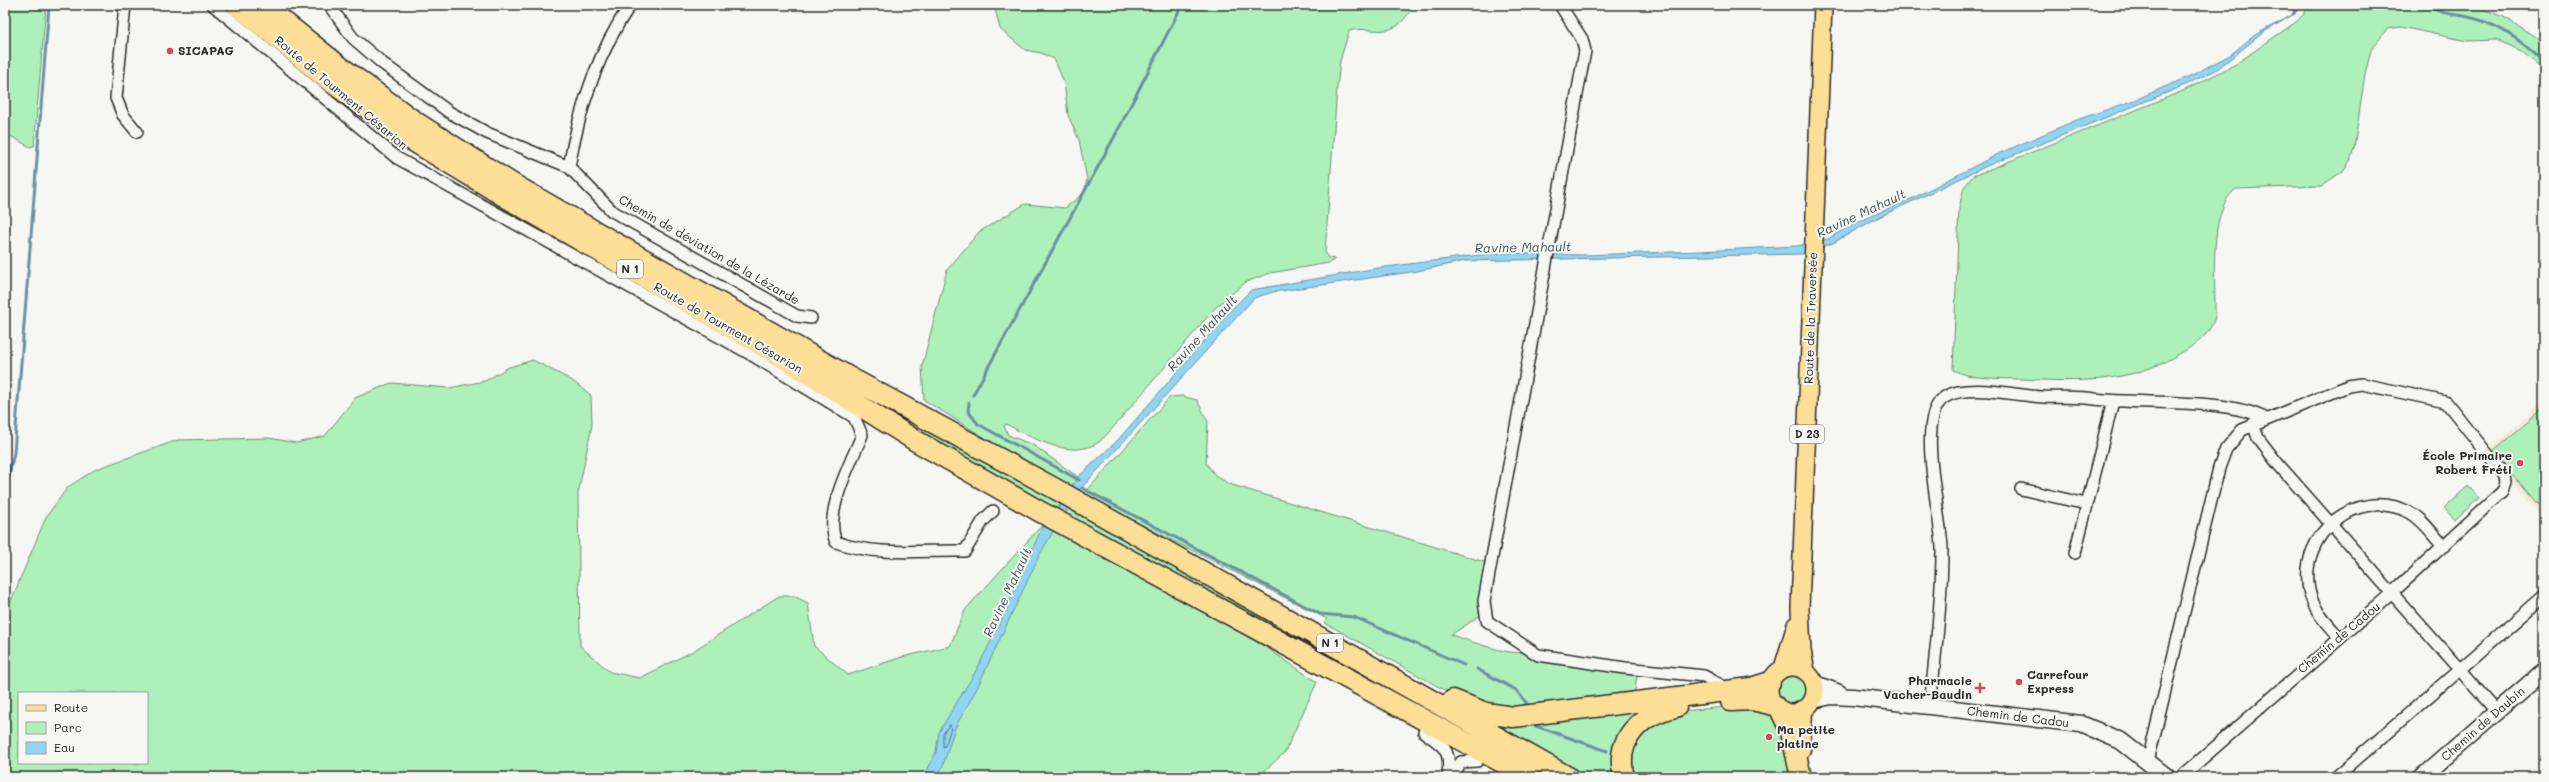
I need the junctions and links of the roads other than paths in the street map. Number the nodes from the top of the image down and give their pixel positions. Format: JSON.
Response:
{"nodes":[{"id":1,"x":125,"y":5,"type":"edge"},
{"id":2,"x":213,"y":5,"type":"edge"},
{"id":3,"x":237,"y":5,"type":"edge"},
{"id":4,"x":262,"y":5,"type":"edge"},
{"id":5,"x":329,"y":5,"type":"edge"},
{"id":6,"x":630,"y":5,"type":"edge"},
{"id":7,"x":1560,"y":5,"type":"edge"},
{"id":8,"x":1823,"y":5,"type":"edge"},
{"id":9,"x":137,"y":132,"type":"dead end"},
{"id":10,"x":569,"y":167,"type":"junction"},
{"id":11,"x":811,"y":318,"type":"dead end"},
{"id":12,"x":2113,"y":401,"type":"junction"},
{"id":13,"x":2266,"y":419,"type":"junction"},
{"id":14,"x":2253,"y":424,"type":"junction"},
{"id":15,"x":2021,"y":489,"type":"dead end"},
{"id":16,"x":2086,"y":504,"type":"junction"},
{"id":17,"x":993,"y":511,"type":"dead end"},
{"id":18,"x":2330,"y":523,"type":"junction"},
{"id":19,"x":2444,"y":546,"type":"junction"},
{"id":20,"x":2074,"y":552,"type":"dead end"},
{"id":21,"x":2393,"y":592,"type":"junction"},
{"id":22,"x":2544,"y":596,"type":"edge"},
{"id":23,"x":1800,"y":608,"type":"junction"},
{"id":24,"x":1239,"y":619,"type":"junction"},
{"id":25,"x":2340,"y":638,"type":"junction"},
{"id":26,"x":1371,"y":665,"type":"junction"},
{"id":27,"x":2459,"y":669,"type":"junction"},
{"id":28,"x":2544,"y":671,"type":"edge"},
{"id":29,"x":1776,"y":675,"type":"junction"},
{"id":30,"x":1809,"y":691,"type":"junction"},
{"id":31,"x":1723,"y":692,"type":"junction"},
{"id":32,"x":1930,"y":707,"type":"junction"},
{"id":33,"x":1778,"y":708,"type":"junction"},
{"id":34,"x":2497,"y":712,"type":"junction"},
{"id":35,"x":1424,"y":732,"type":"junction"},
{"id":36,"x":1477,"y":761,"type":"junction"},
{"id":37,"x":2148,"y":761,"type":"junction"},
{"id":38,"x":1800,"y":771,"type":"edge"},
{"id":39,"x":1448,"y":777,"type":"edge"},
{"id":40,"x":1452,"y":777,"type":"edge"},
{"id":41,"x":1505,"y":777,"type":"edge"},
{"id":42,"x":1529,"y":777,"type":"edge"},
{"id":43,"x":1568,"y":777,"type":"edge"},
{"id":44,"x":1624,"y":777,"type":"edge"},
{"id":45,"x":2168,"y":777,"type":"edge"},
{"id":46,"x":2181,"y":777,"type":"edge"},
{"id":47,"x":2336,"y":777,"type":"edge"},
{"id":48,"x":2422,"y":777,"type":"edge"}],
"edges":[{"from":1,"to":9,"type":"street"},
{"from":2,"to":17,"type":"street","name":"Route de Tourment Césarion"},
{"from":3,"to":24,"type":"highway","number":"N 1"},
{"from":4,"to":26,"type":"highway","number":"N 1"},
{"from":5,"to":10,"type":"street","name":"Chemin de déviation de la Lézarde"},
{"from":6,"to":10,"type":"street"},
{"from":7,"to":31,"type":"street"},
{"from":8,"to":23,"type":"main road","name":"Route de la Traversée","number":"D 23"},
{"from":10,"to":11,"type":"street","name":"Chemin de déviation de la Lézarde"},
{"from":12,"to":13,"type":"street"},
{"from":12,"to":16,"type":"street"},
{"from":12,"to":32,"type":"street"},
{"from":13,"to":14,"type":"street","name":"Chemin de Cadou"},
{"from":13,"to":19,"type":"street","name":"Chemin de Cadou"},
{"from":14,"to":18,"type":"street"},
{"from":14,"to":37,"type":"street","name":"Chemin de Cadou"},
{"from":15,"to":16,"type":"street"},
{"from":16,"to":20,"type":"street"},
{"from":18,"to":19,"type":"street"},
{"from":18,"to":21,"type":"street"},
{"from":18,"to":25,"type":"street"},
{"from":19,"to":21,"type":"street","name":"Chemin de Cadou"},
{"from":21,"to":25,"type":"street","name":"Chemin de Cadou"},
{"from":21,"to":27,"type":"street"},
{"from":22,"to":27,"type":"street"},
{"from":23,"to":29,"type":"main road","name":"Route de la Traversée","number":"D 23"},
{"from":23,"to":30,"type":"main road","name":"Route de la Traversée","number":"D 23"},
{"from":24,"to":35,"type":"highway"},
{"from":24,"to":42,"type":"highway","number":"N 1"},
{"from":25,"to":46,"type":"street","name":"Chemin de Cadou"},
{"from":26,"to":31,"type":"highway"},
{"from":26,"to":43,"type":"highway","number":"N 1"},
{"from":27,"to":34,"type":"street"},
{"from":27,"to":47,"type":"street"},
{"from":28,"to":34,"type":"main road","name":"Chemin de Daubin"},
{"from":29,"to":30,"type":"main road"},
{"from":29,"to":31,"type":"highway"},
{"from":29,"to":33,"type":"main road"},
{"from":30,"to":32,"type":"main road","name":"Chemin de Cadou"},
{"from":30,"to":33,"type":"main road"},
{"from":30,"to":38,"type":"highway"},
{"from":32,"to":37,"type":"main road","name":"Chemin de Cadou"},
{"from":33,"to":38,"type":"highway"},
{"from":33,"to":44,"type":"highway"},
{"from":34,"to":48,"type":"main road","name":"Chemin de Daubin"},
{"from":35,"to":36,"type":"highway"},
{"from":35,"to":39,"type":"street"},
{"from":36,"to":40,"type":"street"},
{"from":36,"to":41,"type":"highway"},
{"from":37,"to":45,"type":"main road","name":"Chemin de Cadou"}]}
